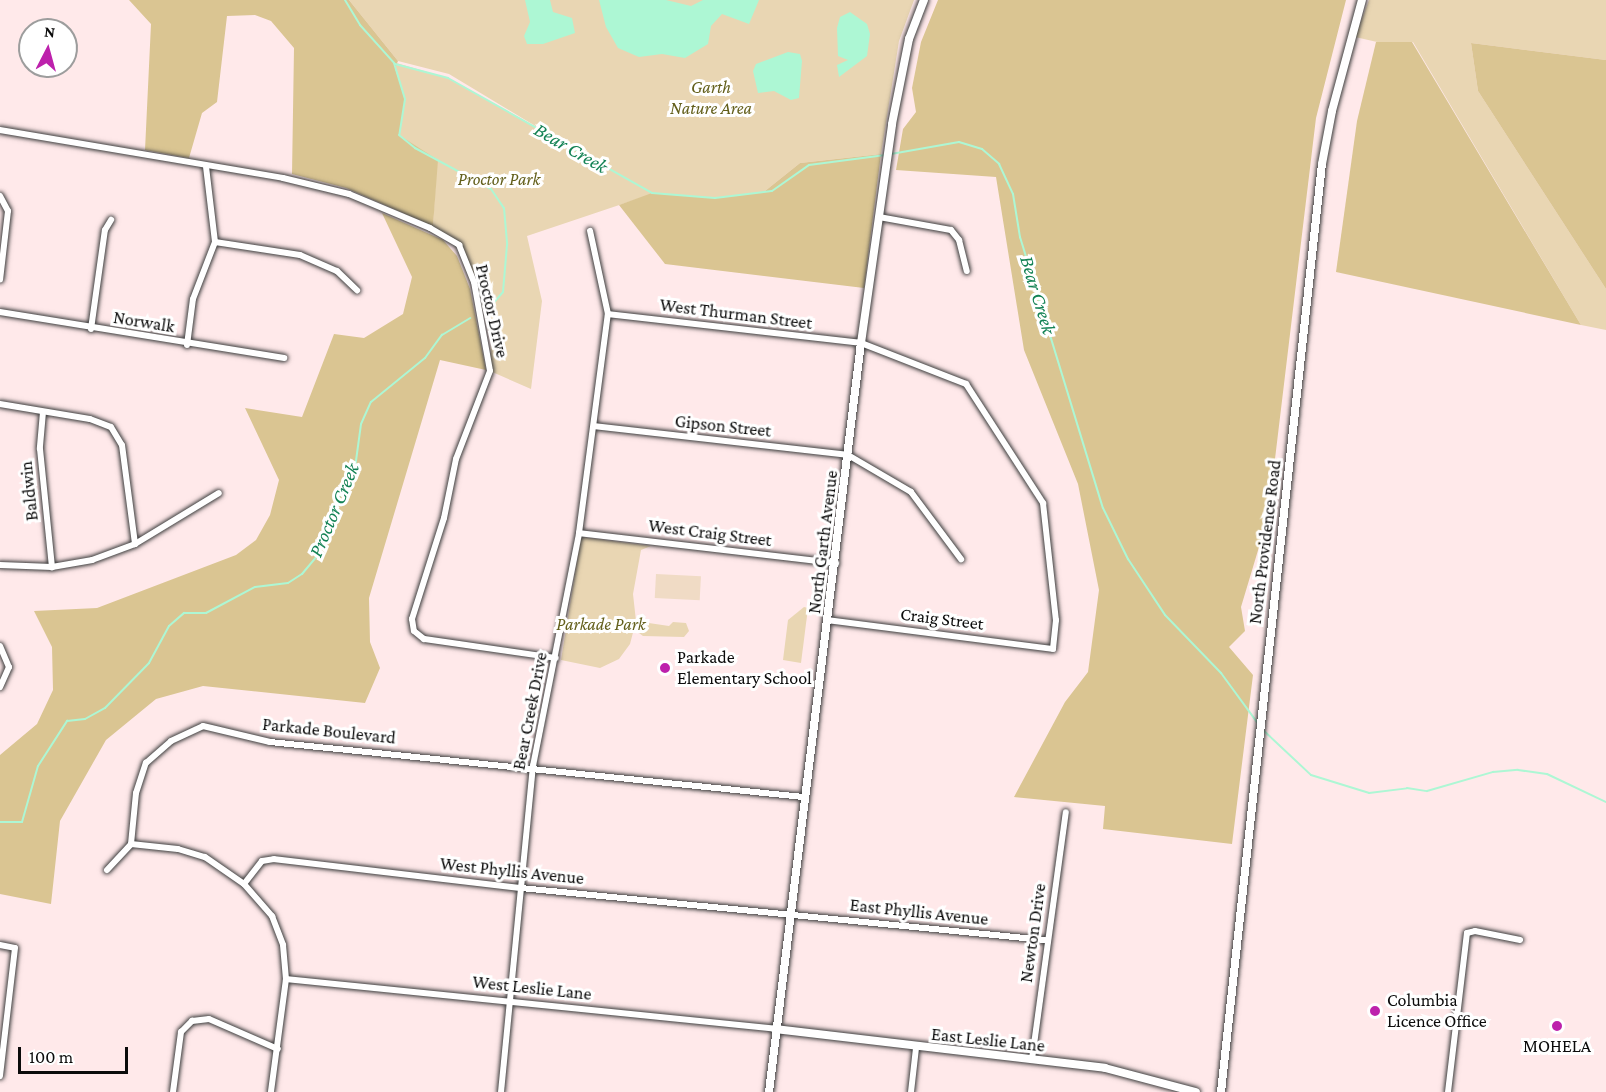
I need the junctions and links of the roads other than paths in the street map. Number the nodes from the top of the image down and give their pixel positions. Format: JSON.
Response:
{"nodes":[{"id":1,"x":924,"y":0,"type":"edge"},
{"id":2,"x":1362,"y":0,"type":"edge"},
{"id":3,"x":0,"y":130,"type":"edge"},
{"id":4,"x":206,"y":167,"type":"junction"},
{"id":5,"x":0,"y":196,"type":"edge"},
{"id":6,"x":879,"y":217,"type":"junction"},
{"id":7,"x":111,"y":220,"type":"dead end"},
{"id":8,"x":590,"y":231,"type":"dead end"},
{"id":9,"x":215,"y":242,"type":"junction"},
{"id":10,"x":968,"y":271,"type":"dead end"},
{"id":11,"x":0,"y":280,"type":"edge"},
{"id":12,"x":357,"y":290,"type":"dead end"},
{"id":13,"x":0,"y":312,"type":"edge"},
{"id":14,"x":608,"y":314,"type":"junction"},
{"id":15,"x":91,"y":329,"type":"junction"},
{"id":16,"x":861,"y":343,"type":"junction"},
{"id":17,"x":187,"y":345,"type":"junction"},
{"id":18,"x":284,"y":358,"type":"dead end"},
{"id":19,"x":0,"y":404,"type":"edge"},
{"id":20,"x":43,"y":412,"type":"junction"},
{"id":21,"x":594,"y":426,"type":"junction"},
{"id":22,"x":848,"y":455,"type":"junction"},
{"id":23,"x":219,"y":493,"type":"dead end"},
{"id":24,"x":579,"y":533,"type":"junction"},
{"id":25,"x":135,"y":544,"type":"junction"},
{"id":26,"x":961,"y":559,"type":"dead end"},
{"id":27,"x":837,"y":563,"type":"junction"},
{"id":28,"x":0,"y":565,"type":"edge"},
{"id":29,"x":52,"y":567,"type":"junction"},
{"id":30,"x":828,"y":620,"type":"junction"},
{"id":31,"x":0,"y":646,"type":"edge"},
{"id":32,"x":1053,"y":649,"type":"joint"},
{"id":33,"x":556,"y":658,"type":"junction"},
{"id":34,"x":0,"y":687,"type":"edge"},
{"id":35,"x":533,"y":766,"type":"junction"},
{"id":36,"x":803,"y":796,"type":"junction"},
{"id":37,"x":1066,"y":812,"type":"dead end"},
{"id":38,"x":131,"y":844,"type":"junction"},
{"id":39,"x":107,"y":870,"type":"dead end"},
{"id":40,"x":244,"y":884,"type":"junction"},
{"id":41,"x":521,"y":888,"type":"junction"},
{"id":42,"x":789,"y":913,"type":"junction"},
{"id":43,"x":1046,"y":940,"type":"junction"},
{"id":44,"x":1520,"y":940,"type":"dead end"},
{"id":45,"x":0,"y":945,"type":"edge"},
{"id":46,"x":285,"y":979,"type":"junction"},
{"id":47,"x":509,"y":1000,"type":"junction"},
{"id":48,"x":775,"y":1029,"type":"junction"},
{"id":49,"x":2,"y":1035,"type":"edge"},
{"id":50,"x":916,"y":1048,"type":"junction"},
{"id":51,"x":278,"y":1049,"type":"junction"},
{"id":52,"x":1032,"y":1059,"type":"junction"},
{"id":53,"x":0,"y":1076,"type":"edge"},
{"id":54,"x":173,"y":1092,"type":"edge"},
{"id":55,"x":271,"y":1092,"type":"edge"},
{"id":56,"x":501,"y":1092,"type":"edge"},
{"id":57,"x":769,"y":1092,"type":"edge"},
{"id":58,"x":911,"y":1092,"type":"edge"},
{"id":59,"x":1196,"y":1092,"type":"edge"},
{"id":60,"x":1221,"y":1092,"type":"edge"},
{"id":61,"x":1448,"y":1092,"type":"edge"}],
"edges":[{"from":1,"to":6,"type":"street","name":"North Garth Avenue"},
{"from":2,"to":60,"type":"street","name":"North Providence Road"},
{"from":3,"to":4,"type":"street","name":"Proctor Drive"},
{"from":4,"to":9,"type":"street"},
{"from":4,"to":33,"type":"street","name":"Proctor Drive"},
{"from":5,"to":11,"type":"street"},
{"from":6,"to":10,"type":"street"},
{"from":6,"to":16,"type":"street","name":"North Garth Avenue"},
{"from":7,"to":15,"type":"street"},
{"from":8,"to":14,"type":"street","name":"Bear Creek Drive"},
{"from":9,"to":12,"type":"street"},
{"from":9,"to":17,"type":"street"},
{"from":13,"to":15,"type":"street","name":"Norwalk"},
{"from":14,"to":16,"type":"street","name":"West Thurman Street"},
{"from":14,"to":21,"type":"street","name":"Bear Creek Drive"},
{"from":15,"to":17,"type":"street","name":"Norwalk"},
{"from":16,"to":22,"type":"street","name":"North Garth Avenue"},
{"from":16,"to":32,"type":"street","name":"West Thurman Street"},
{"from":17,"to":18,"type":"street","name":"Norwalk"},
{"from":19,"to":20,"type":"street"},
{"from":20,"to":25,"type":"street"},
{"from":20,"to":29,"type":"street","name":"Baldwin"},
{"from":21,"to":22,"type":"street","name":"Gipson Street"},
{"from":21,"to":24,"type":"street","name":"Bear Creek Drive"},
{"from":22,"to":26,"type":"street"},
{"from":22,"to":27,"type":"street","name":"North Garth Avenue"},
{"from":23,"to":25,"type":"street"},
{"from":24,"to":27,"type":"street","name":"West Craig Street"},
{"from":24,"to":33,"type":"street","name":"Bear Creek Drive"},
{"from":25,"to":29,"type":"street"},
{"from":27,"to":30,"type":"street","name":"North Garth Avenue"},
{"from":28,"to":29,"type":"street"},
{"from":30,"to":32,"type":"street","name":"Craig Street"},
{"from":30,"to":36,"type":"street","name":"North Garth Avenue"},
{"from":31,"to":34,"type":"street"},
{"from":33,"to":35,"type":"street","name":"Bear Creek Drive"},
{"from":35,"to":36,"type":"street","name":"Parkade Boulevard"},
{"from":35,"to":38,"type":"street","name":"Parkade Boulevard"},
{"from":35,"to":41,"type":"street","name":"Bear Creek Drive"},
{"from":36,"to":42,"type":"street","name":"North Garth Avenue"},
{"from":37,"to":43,"type":"street","name":"Newton Drive"},
{"from":38,"to":39,"type":"street"},
{"from":38,"to":40,"type":"street"},
{"from":40,"to":41,"type":"street","name":"West Phyllis Avenue"},
{"from":40,"to":46,"type":"street"},
{"from":41,"to":42,"type":"street","name":"West Phyllis Avenue"},
{"from":41,"to":47,"type":"street","name":"Bear Creek Drive"},
{"from":42,"to":43,"type":"street","name":"East Phyllis Avenue"},
{"from":42,"to":48,"type":"street","name":"North Garth Avenue"},
{"from":43,"to":52,"type":"street","name":"Newton Drive"},
{"from":44,"to":61,"type":"street"},
{"from":45,"to":49,"type":"street"},
{"from":46,"to":47,"type":"street","name":"West Leslie Lane"},
{"from":46,"to":51,"type":"street"},
{"from":47,"to":48,"type":"street","name":"West Leslie Lane"},
{"from":47,"to":56,"type":"street","name":"Bear Creek Drive"},
{"from":48,"to":50,"type":"street","name":"East Leslie Lane"},
{"from":48,"to":57,"type":"street","name":"North Garth Avenue"},
{"from":49,"to":53,"type":"street"},
{"from":50,"to":52,"type":"street","name":"East Leslie Lane"},
{"from":50,"to":58,"type":"street"},
{"from":51,"to":54,"type":"street"},
{"from":51,"to":55,"type":"street"},
{"from":52,"to":59,"type":"street","name":"East Leslie Lane"}]}
